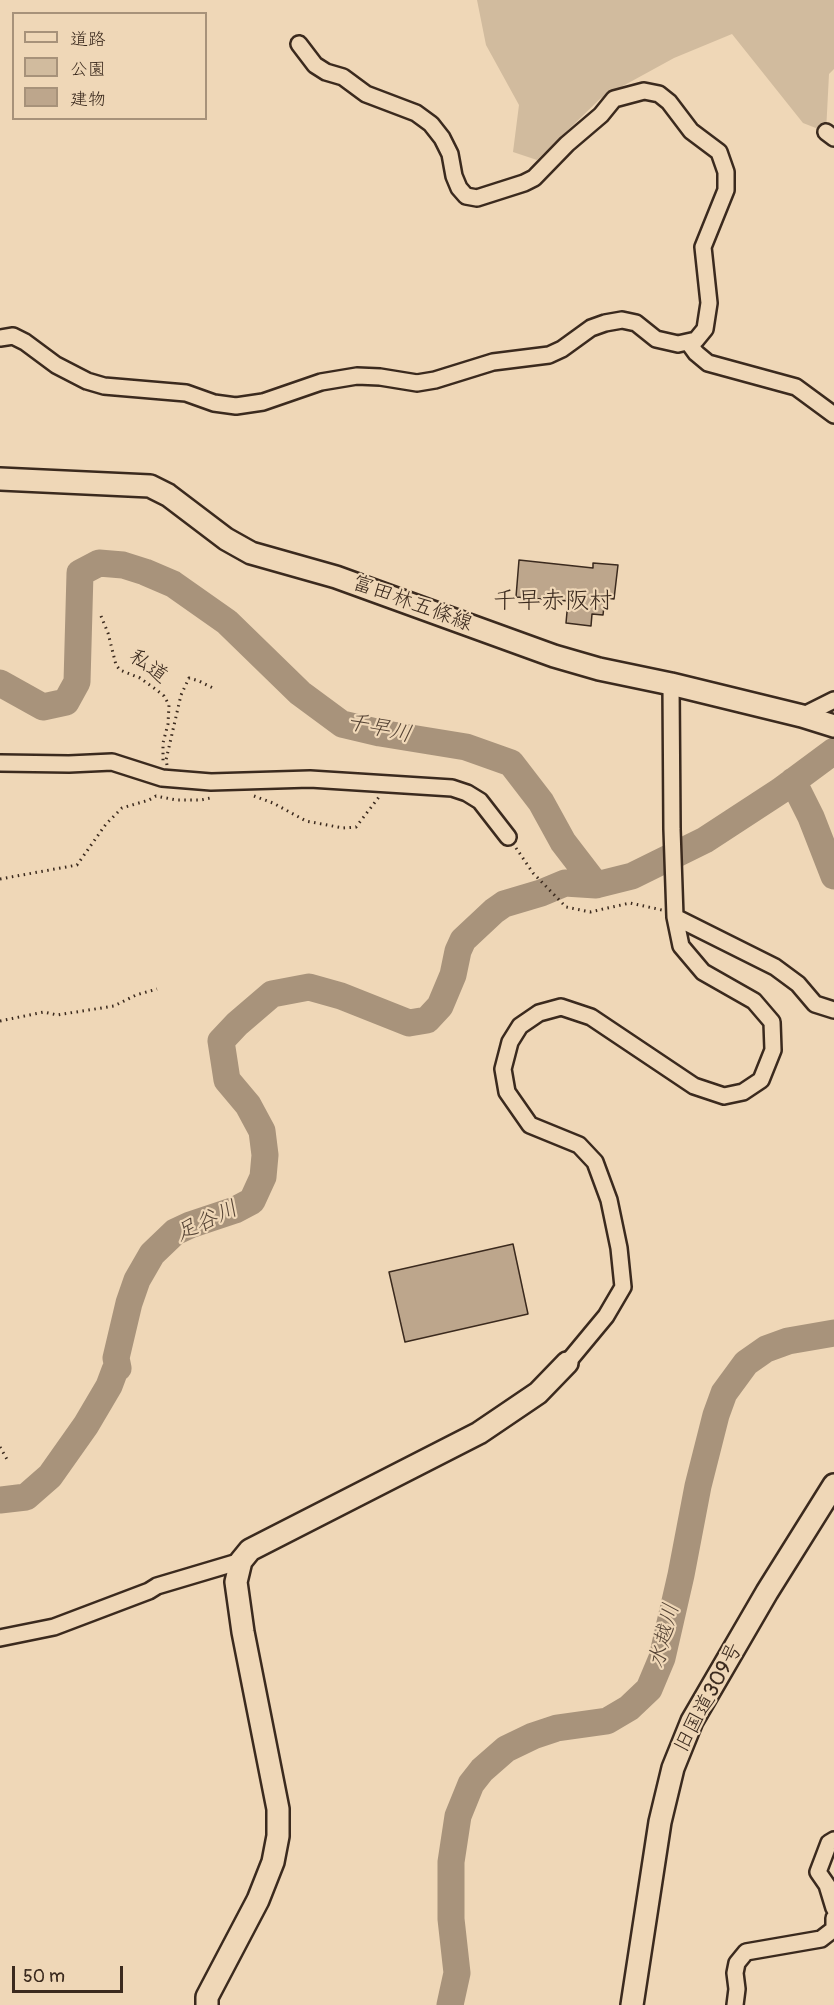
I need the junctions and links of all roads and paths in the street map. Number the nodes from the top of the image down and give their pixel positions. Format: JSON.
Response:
{"nodes":[{"id":1,"x":299,"y":44,"type":"dead end"},
{"id":2,"x":0,"y":338,"type":"edge"},
{"id":3,"x":688,"y":342,"type":"junction"},
{"id":4,"x":834,"y":415,"type":"edge"},
{"id":5,"x":0,"y":479,"type":"edge"},
{"id":6,"x":101,"y":616,"type":"dead end"},
{"id":7,"x":671,"y":684,"type":"junction"},
{"id":8,"x":213,"y":688,"type":"dead end"},
{"id":9,"x":834,"y":700,"type":"edge"},
{"id":10,"x":819,"y":722,"type":"edge"},
{"id":11,"x":0,"y":763,"type":"edge"},
{"id":12,"x":166,"y":778,"type":"junction"},
{"id":13,"x":389,"y":784,"type":"junction"},
{"id":14,"x":246,"y":793,"type":"dead end"},
{"id":15,"x":218,"y":795,"type":"dead end"},
{"id":16,"x":508,"y":837,"type":"joint"},
{"id":17,"x":0,"y":879,"type":"edge"},
{"id":18,"x":675,"y":916,"type":"junction"},
{"id":19,"x":157,"y":989,"type":"dead end"},
{"id":20,"x":834,"y":1010,"type":"edge"},
{"id":21,"x":0,"y":1021,"type":"edge"},
{"id":22,"x":567,"y":1363,"type":"joint"},
{"id":23,"x":0,"y":1447,"type":"edge"},
{"id":24,"x":8,"y":1461,"type":"dead end"},
{"id":25,"x":834,"y":1485,"type":"edge"},
{"id":26,"x":242,"y":1561,"type":"junction"},
{"id":27,"x":0,"y":1638,"type":"edge"},
{"id":28,"x":834,"y":1840,"type":"edge"},
{"id":29,"x":834,"y":1908,"type":"edge"},
{"id":30,"x":834,"y":1918,"type":"edge"},
{"id":31,"x":207,"y":2005,"type":"edge"},
{"id":32,"x":632,"y":2005,"type":"edge"},
{"id":33,"x":735,"y":2005,"type":"edge"}],
"edges":[{"from":1,"to":3,"type":"street"},
{"from":2,"to":3,"type":"street"},
{"from":3,"to":4,"type":"street"},
{"from":5,"to":7,"type":"street","name":"富田林五條線"},
{"from":6,"to":12,"type":"path","name":"私道"},
{"from":7,"to":10,"type":"street","name":"富田林五條線"},
{"from":7,"to":18,"type":"street"},
{"from":8,"to":12,"type":"path","name":"私道"},
{"from":9,"to":10,"type":"street"},
{"from":11,"to":12,"type":"street"},
{"from":12,"to":13,"type":"street"},
{"from":13,"to":14,"type":"path"},
{"from":13,"to":16,"type":"street"},
{"from":15,"to":17,"type":"path"},
{"from":16,"to":18,"type":"path"},
{"from":18,"to":20,"type":"street"},
{"from":18,"to":22,"type":"street"},
{"from":19,"to":21,"type":"path"},
{"from":22,"to":26,"type":"street"},
{"from":23,"to":24,"type":"path"},
{"from":25,"to":32,"type":"street","name":"旧国道309号"},
{"from":26,"to":27,"type":"street"},
{"from":26,"to":31,"type":"street"},
{"from":28,"to":29,"type":"street"},
{"from":30,"to":33,"type":"street"}]}
